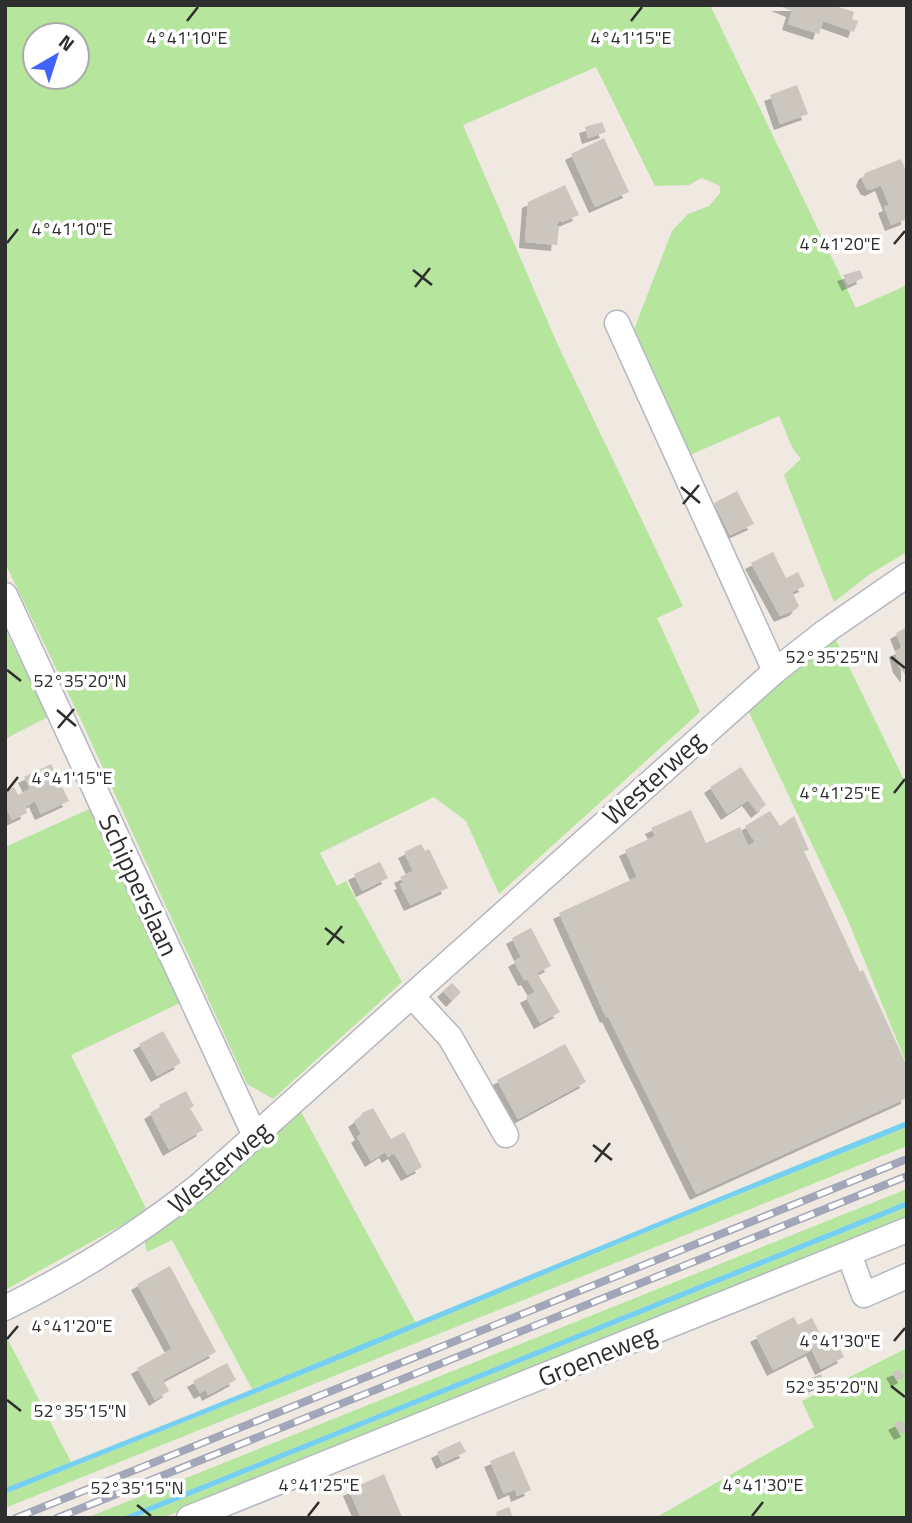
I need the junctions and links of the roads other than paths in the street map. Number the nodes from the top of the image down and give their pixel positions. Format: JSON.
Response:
{"nodes":[{"id":1,"x":617,"y":323,"type":"dead end"},
{"id":2,"x":907,"y":575,"type":"edge"},
{"id":3,"x":5,"y":595,"type":"edge"},
{"id":4,"x":775,"y":671,"type":"junction"},
{"id":5,"x":412,"y":996,"type":"junction"},
{"id":6,"x":506,"y":1135,"type":"dead end"},
{"id":7,"x":255,"y":1136,"type":"junction"},
{"id":8,"x":907,"y":1230,"type":"edge"},
{"id":9,"x":849,"y":1254,"type":"junction"},
{"id":10,"x":907,"y":1276,"type":"edge"},
{"id":11,"x":5,"y":1308,"type":"edge"},
{"id":12,"x":189,"y":1518,"type":"edge"}],
"edges":[{"from":1,"to":4,"type":"street"},
{"from":2,"to":4,"type":"street","name":"Westerweg"},
{"from":3,"to":7,"type":"street","name":"Schipperslaan"},
{"from":4,"to":5,"type":"street","name":"Westerweg"},
{"from":5,"to":6,"type":"street"},
{"from":5,"to":7,"type":"street","name":"Westerweg"},
{"from":7,"to":11,"type":"street","name":"Westerweg"},
{"from":8,"to":9,"type":"street","name":"Groeneweg"},
{"from":9,"to":10,"type":"street"},
{"from":9,"to":12,"type":"street","name":"Groeneweg"}]}
